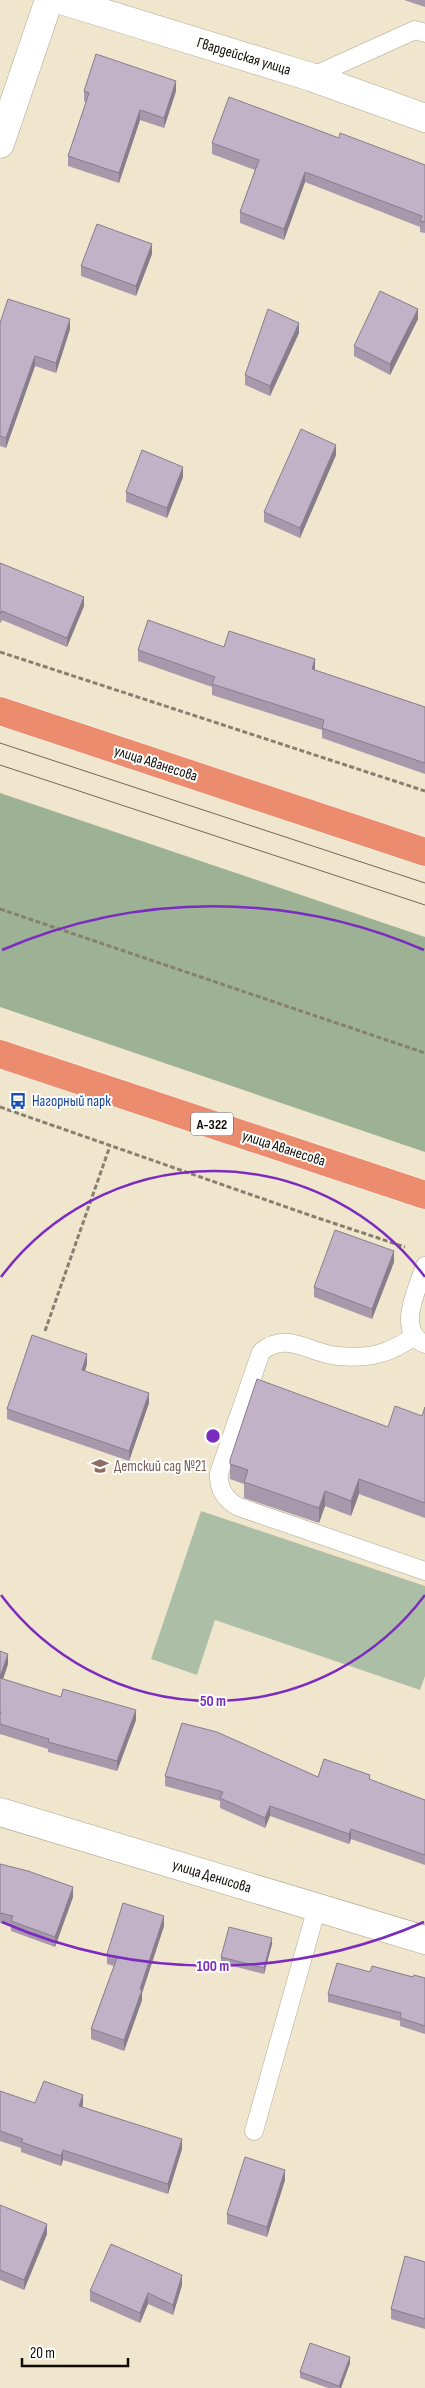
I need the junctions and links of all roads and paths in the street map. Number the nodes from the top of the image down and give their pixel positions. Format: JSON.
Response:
{"nodes":[{"id":1,"x":49,"y":0,"type":"edge"},
{"id":2,"x":61,"y":0,"type":"edge"},
{"id":3,"x":425,"y":33,"type":"edge"},
{"id":4,"x":311,"y":76,"type":"junction"},
{"id":5,"x":425,"y":118,"type":"edge"},
{"id":6,"x":0,"y":144,"type":"edge"},
{"id":7,"x":0,"y":652,"type":"edge"},
{"id":8,"x":0,"y":711,"type":"edge"},
{"id":9,"x":425,"y":791,"type":"edge"},
{"id":10,"x":425,"y":852,"type":"edge"},
{"id":11,"x":0,"y":909,"type":"edge"},
{"id":12,"x":425,"y":1053,"type":"edge"},
{"id":13,"x":0,"y":1054,"type":"edge"},
{"id":14,"x":0,"y":1107,"type":"edge"},
{"id":15,"x":110,"y":1146,"type":"junction"},
{"id":16,"x":425,"y":1195,"type":"edge"},
{"id":17,"x":406,"y":1247,"type":"dead end"},
{"id":18,"x":425,"y":1266,"type":"edge"},
{"id":19,"x":45,"y":1331,"type":"dead end"},
{"id":20,"x":420,"y":1340,"type":"edge"},
{"id":21,"x":425,"y":1571,"type":"edge"},
{"id":22,"x":0,"y":1812,"type":"edge"},
{"id":23,"x":317,"y":1907,"type":"junction"},
{"id":24,"x":425,"y":1940,"type":"edge"},
{"id":25,"x":254,"y":2132,"type":"dead end"}],
"edges":[{"from":1,"to":6,"type":"street"},
{"from":2,"to":4,"type":"street","name":"Гвардейская улица"},
{"from":3,"to":4,"type":"lane"},
{"from":4,"to":5,"type":"street","name":"Гвардейская улица"},
{"from":7,"to":9,"type":"path"},
{"from":8,"to":10,"type":"highway","name":"улица Аванесова"},
{"from":11,"to":12,"type":"path"},
{"from":13,"to":16,"type":"highway","name":"улица Аванесова","number":"А-322"},
{"from":14,"to":15,"type":"path"},
{"from":15,"to":17,"type":"path"},
{"from":15,"to":19,"type":"path"},
{"from":18,"to":20,"type":"lane"},
{"from":20,"to":21,"type":"lane"},
{"from":22,"to":23,"type":"street","name":"улица Денисова"},
{"from":23,"to":24,"type":"street","name":"улица Денисова"},
{"from":23,"to":25,"type":"lane"}]}
